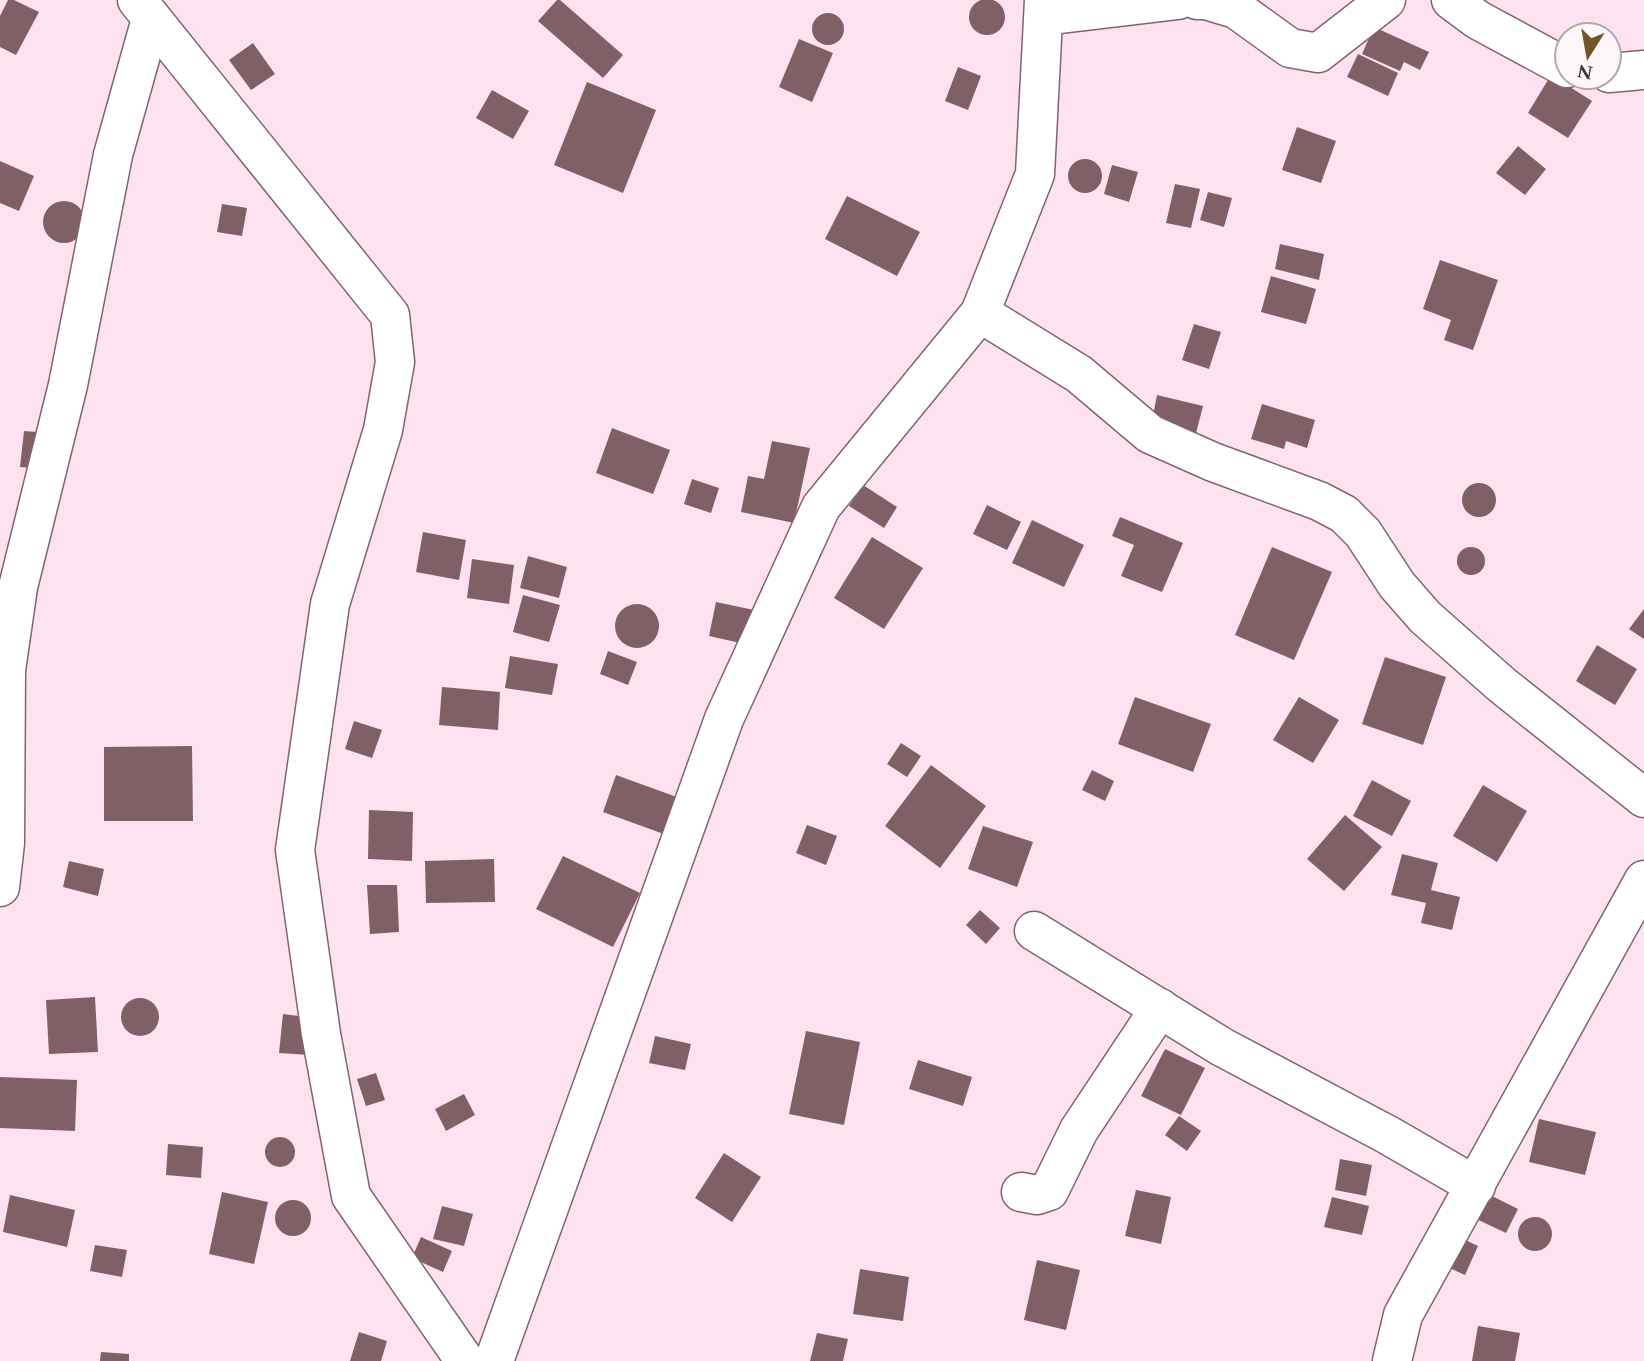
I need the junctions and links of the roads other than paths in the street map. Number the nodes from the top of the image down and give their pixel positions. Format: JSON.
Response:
{"nodes":[{"id":1,"x":1178,"y":0,"type":"edge"},
{"id":2,"x":1197,"y":0,"type":"edge"},
{"id":3,"x":1386,"y":0,"type":"edge"},
{"id":4,"x":1451,"y":0,"type":"edge"},
{"id":5,"x":1044,"y":8,"type":"edge"},
{"id":6,"x":144,"y":9,"type":"edge"},
{"id":7,"x":1553,"y":60,"type":"edge"},
{"id":8,"x":1644,"y":70,"type":"edge"},
{"id":9,"x":1623,"y":72,"type":"edge"},
{"id":10,"x":980,"y":313,"type":"junction"},
{"id":11,"x":1644,"y":798,"type":"edge"},
{"id":12,"x":1644,"y":880,"type":"edge"},
{"id":13,"x":0,"y":887,"type":"edge"},
{"id":14,"x":1034,"y":931,"type":"dead end"},
{"id":15,"x":1160,"y":1008,"type":"junction"},
{"id":16,"x":1476,"y":1186,"type":"junction"},
{"id":17,"x":1021,"y":1192,"type":"dead end"},
{"id":18,"x":465,"y":1361,"type":"edge"},
{"id":19,"x":494,"y":1361,"type":"edge"},
{"id":20,"x":1392,"y":1361,"type":"edge"}],
"edges":[{"from":1,"to":5,"type":"street"},
{"from":2,"to":3,"type":"street"},
{"from":4,"to":7,"type":"street"},
{"from":5,"to":10,"type":"street"},
{"from":6,"to":13,"type":"street"},
{"from":6,"to":18,"type":"street"},
{"from":8,"to":9,"type":"street"},
{"from":10,"to":11,"type":"street"},
{"from":10,"to":19,"type":"street"},
{"from":12,"to":16,"type":"street"},
{"from":14,"to":15,"type":"street"},
{"from":15,"to":16,"type":"street"},
{"from":15,"to":17,"type":"street"},
{"from":16,"to":20,"type":"street"}]}
